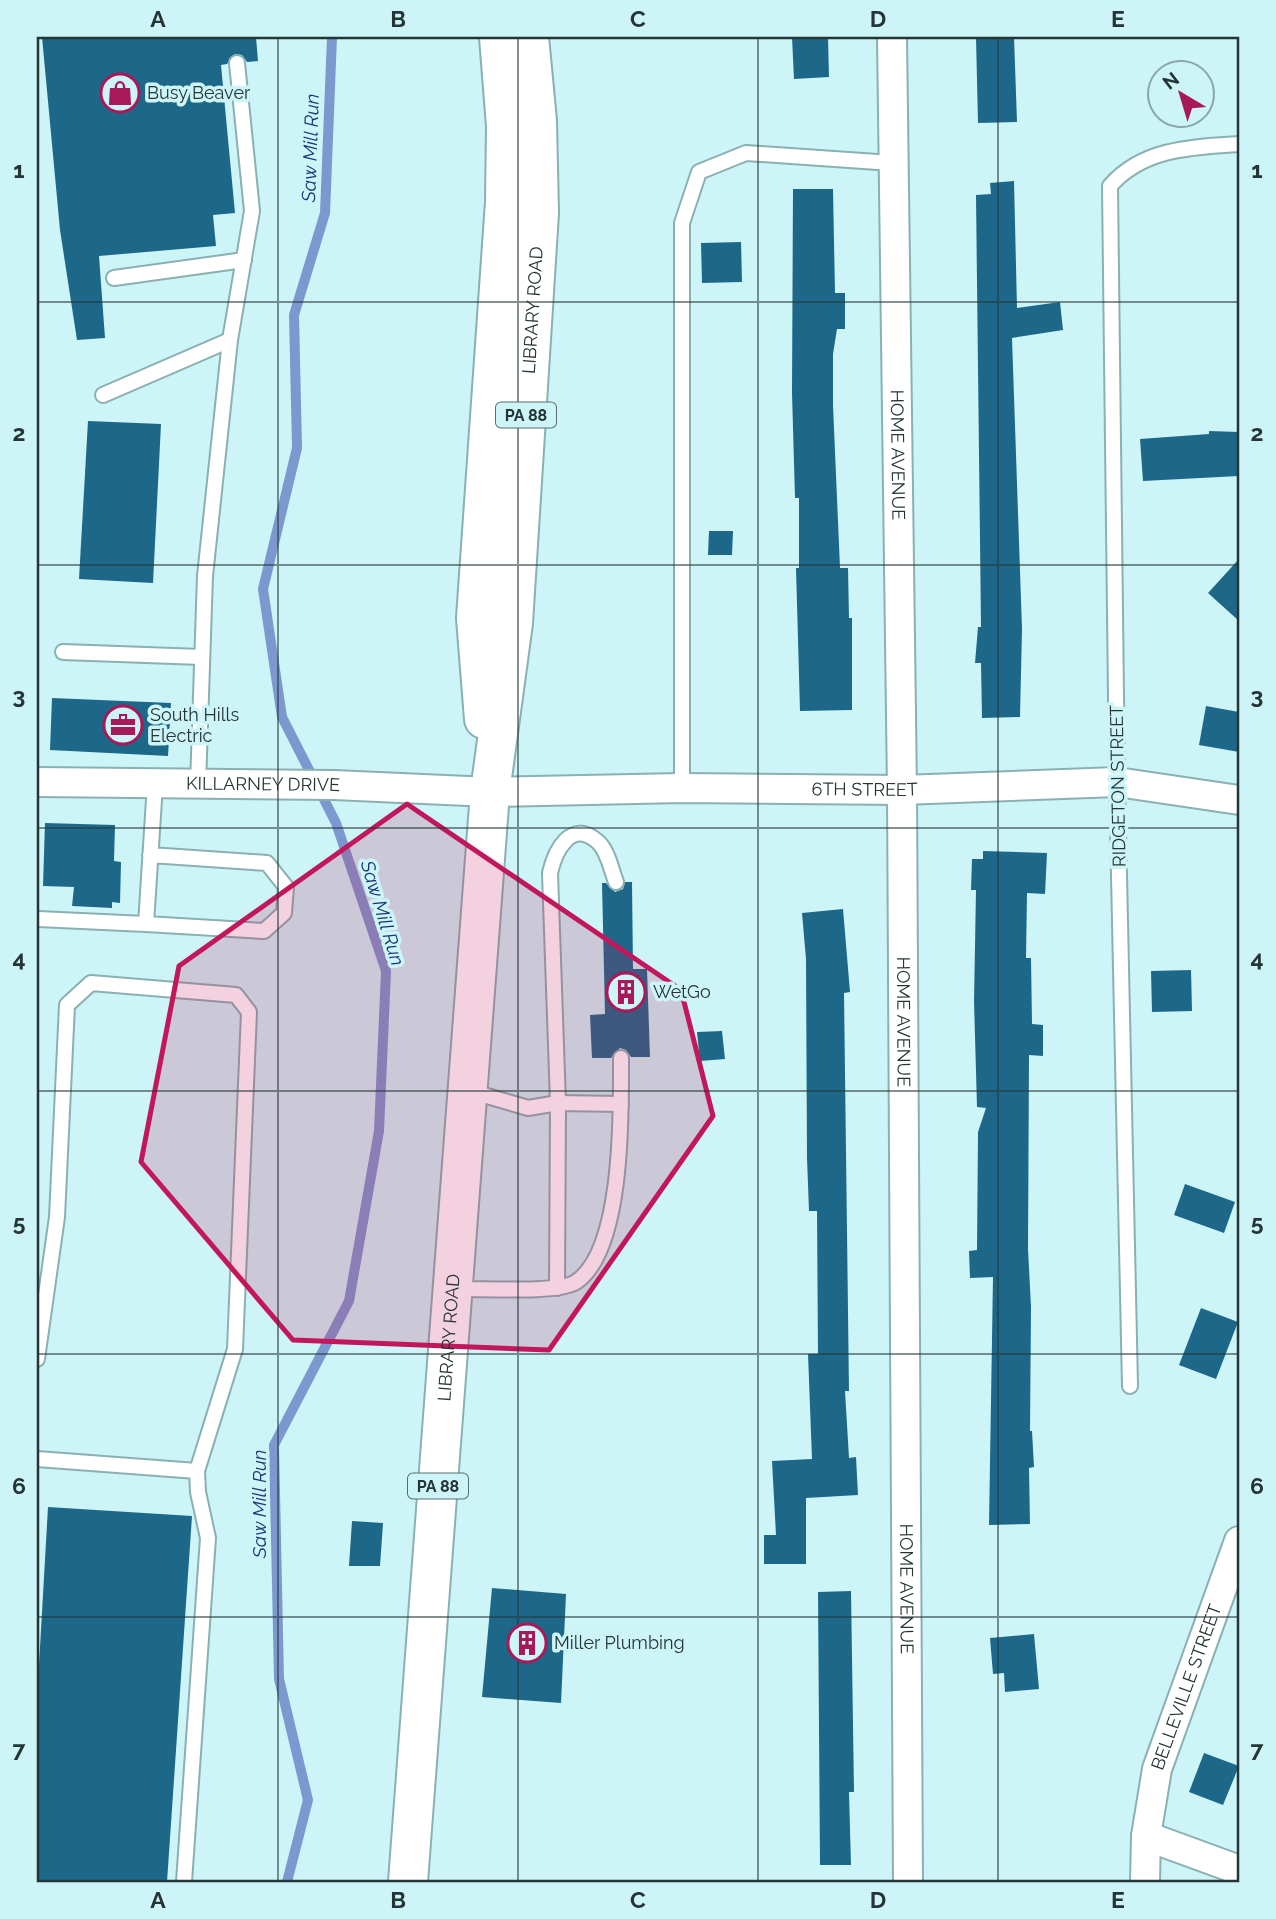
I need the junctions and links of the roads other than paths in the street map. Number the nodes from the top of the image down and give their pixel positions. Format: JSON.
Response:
{"nodes":[{"id":1,"x":499,"y":37,"type":"edge"},
{"id":2,"x":529,"y":37,"type":"edge"},
{"id":3,"x":892,"y":37,"type":"edge"},
{"id":4,"x":237,"y":63,"type":"dead end"},
{"id":5,"x":1239,"y":144,"type":"edge"},
{"id":6,"x":892,"y":163,"type":"junction"},
{"id":7,"x":244,"y":260,"type":"junction"},
{"id":8,"x":114,"y":278,"type":"dead end"},
{"id":9,"x":230,"y":340,"type":"junction"},
{"id":10,"x":103,"y":395,"type":"dead end"},
{"id":11,"x":63,"y":652,"type":"dead end"},
{"id":12,"x":201,"y":657,"type":"junction"},
{"id":13,"x":37,"y":782,"type":"edge"},
{"id":14,"x":1117,"y":782,"type":"junction"},
{"id":15,"x":155,"y":784,"type":"junction"},
{"id":16,"x":198,"y":785,"type":"junction"},
{"id":17,"x":682,"y":788,"type":"junction"},
{"id":18,"x":902,"y":790,"type":"junction"},
{"id":19,"x":490,"y":792,"type":"junction"},
{"id":20,"x":1239,"y":800,"type":"edge"},
{"id":21,"x":150,"y":855,"type":"junction"},
{"id":22,"x":616,"y":882,"type":"dead end"},
{"id":23,"x":38,"y":919,"type":"edge"},
{"id":24,"x":145,"y":923,"type":"junction"},
{"id":25,"x":621,"y":1058,"type":"dead end"},
{"id":26,"x":468,"y":1090,"type":"junction"},
{"id":27,"x":558,"y":1103,"type":"junction"},
{"id":28,"x":621,"y":1104,"type":"junction"},
{"id":29,"x":557,"y":1288,"type":"junction"},
{"id":30,"x":453,"y":1289,"type":"junction"},
{"id":31,"x":37,"y":1359,"type":"edge"},
{"id":32,"x":1130,"y":1386,"type":"dead end"},
{"id":33,"x":37,"y":1459,"type":"edge"},
{"id":34,"x":197,"y":1471,"type":"junction"},
{"id":35,"x":1239,"y":1541,"type":"edge"},
{"id":36,"x":1146,"y":1836,"type":"junction"},
{"id":37,"x":1239,"y":1870,"type":"edge"},
{"id":38,"x":184,"y":1882,"type":"edge"},
{"id":39,"x":408,"y":1882,"type":"edge"},
{"id":40,"x":908,"y":1882,"type":"edge"},
{"id":41,"x":1145,"y":1882,"type":"edge"}],
"edges":[{"from":1,"to":19,"type":"main road","name":"LIBRARY ROAD","number":"PA 88"},
{"from":2,"to":19,"type":"main road","name":"LIBRARY ROAD","number":"PA 88"},
{"from":3,"to":6,"type":"street","name":"HOME AVENUE"},
{"from":4,"to":7,"type":"lane"},
{"from":5,"to":14,"type":"lane","name":"RIDGETON STREET"},
{"from":6,"to":17,"type":"lane"},
{"from":6,"to":18,"type":"street","name":"HOME AVENUE"},
{"from":7,"to":8,"type":"lane"},
{"from":7,"to":9,"type":"lane"},
{"from":9,"to":10,"type":"lane"},
{"from":9,"to":12,"type":"lane"},
{"from":11,"to":12,"type":"lane"},
{"from":12,"to":16,"type":"lane"},
{"from":13,"to":15,"type":"street","name":"KILLARNEY DRIVE"},
{"from":14,"to":18,"type":"street","name":"6TH STREET"},
{"from":14,"to":20,"type":"street","name":"6TH STREET"},
{"from":14,"to":32,"type":"lane","name":"RIDGETON STREET"},
{"from":15,"to":16,"type":"street","name":"KILLARNEY DRIVE"},
{"from":15,"to":21,"type":"lane"},
{"from":16,"to":19,"type":"street","name":"KILLARNEY DRIVE"},
{"from":17,"to":18,"type":"street","name":"6TH STREET"},
{"from":17,"to":19,"type":"street","name":"6TH STREET"},
{"from":18,"to":40,"type":"street","name":"HOME AVENUE"},
{"from":19,"to":26,"type":"main road","name":"LIBRARY ROAD","number":"PA 88"},
{"from":21,"to":24,"type":"lane"},
{"from":21,"to":24,"type":"lane"},
{"from":22,"to":27,"type":"lane"},
{"from":23,"to":24,"type":"lane"},
{"from":25,"to":28,"type":"lane"},
{"from":26,"to":27,"type":"lane"},
{"from":26,"to":30,"type":"main road","name":"LIBRARY ROAD","number":"PA 88"},
{"from":27,"to":28,"type":"lane"},
{"from":27,"to":29,"type":"lane"},
{"from":28,"to":29,"type":"lane"},
{"from":29,"to":30,"type":"lane"},
{"from":30,"to":39,"type":"main road","name":"LIBRARY ROAD","number":"PA 88"},
{"from":31,"to":34,"type":"lane"},
{"from":33,"to":34,"type":"lane"},
{"from":34,"to":38,"type":"lane"},
{"from":35,"to":36,"type":"street","name":"BELLEVILLE STREET"},
{"from":36,"to":37,"type":"street"},
{"from":36,"to":41,"type":"street"}]}
